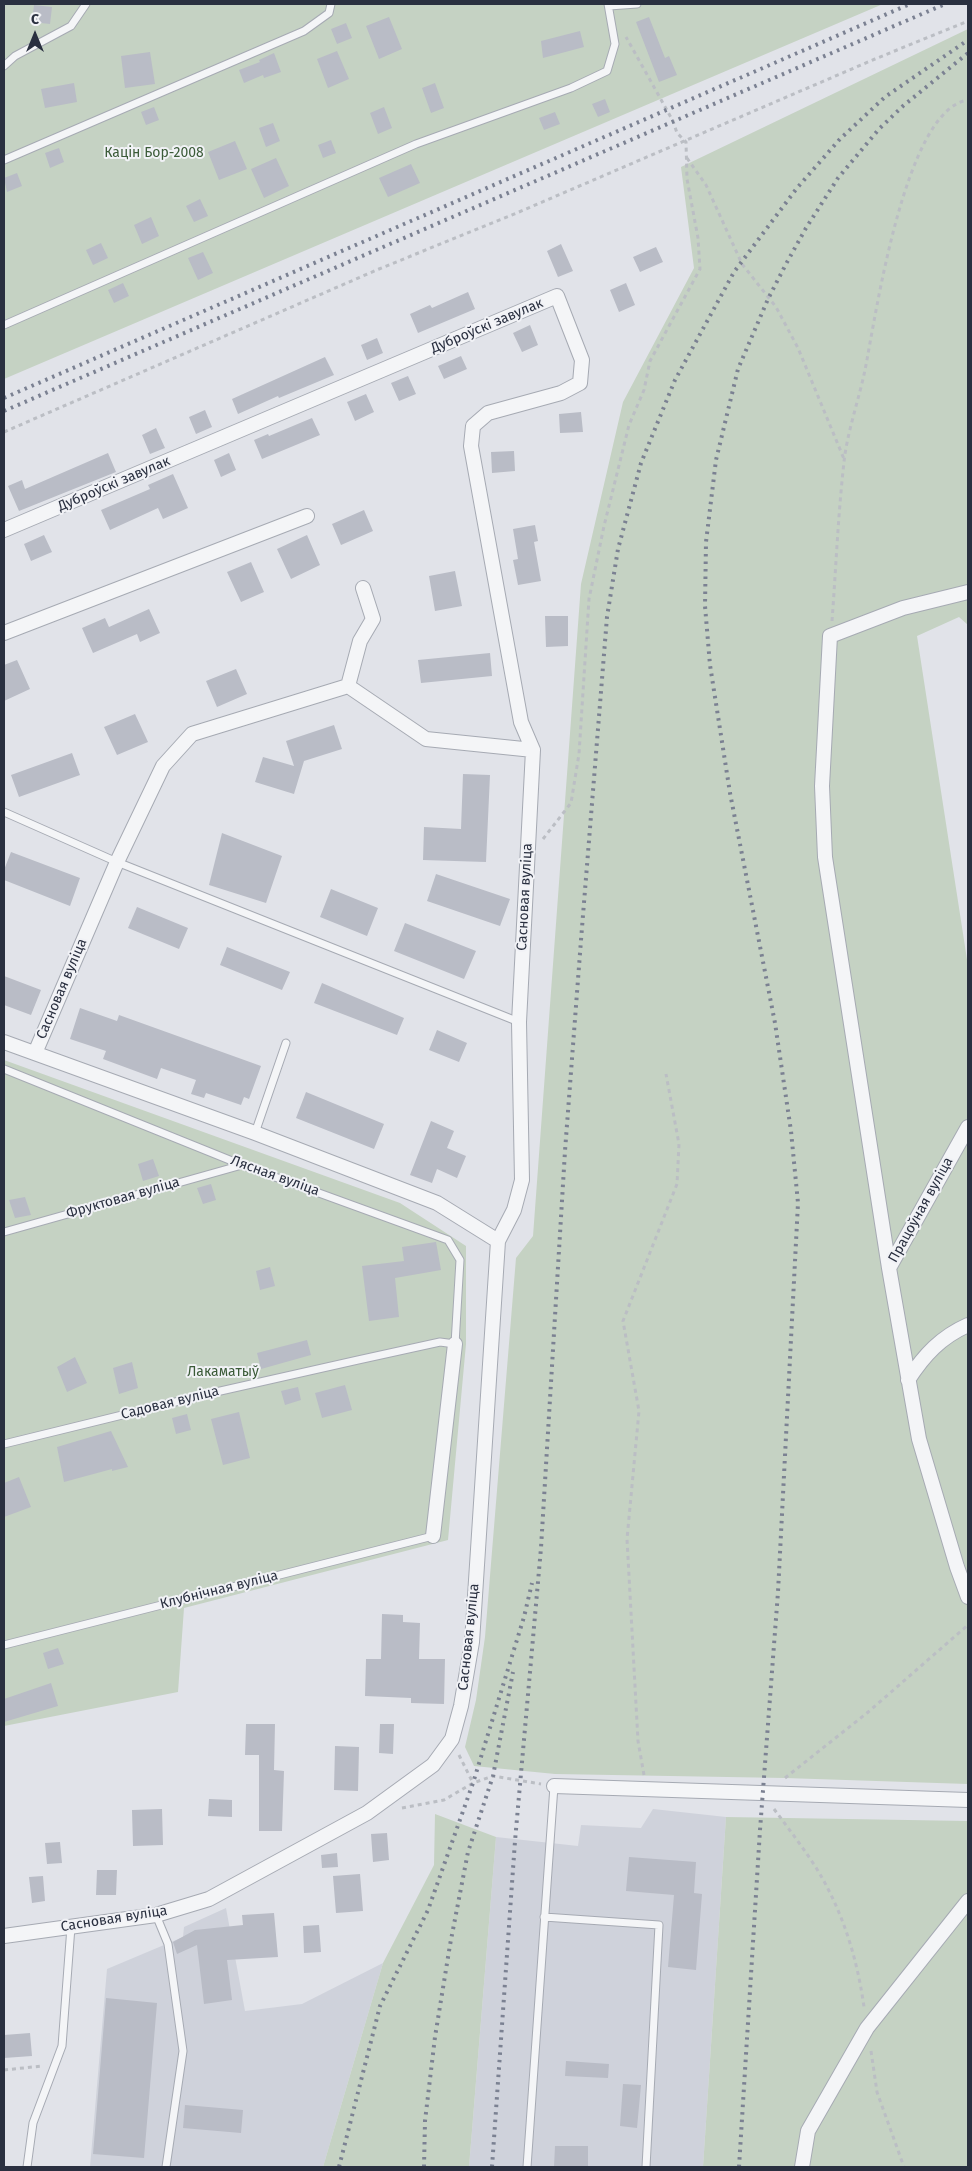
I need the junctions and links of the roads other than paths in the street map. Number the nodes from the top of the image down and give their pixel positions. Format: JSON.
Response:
{"nodes":[{"id":1,"x":86,"y":4,"type":"edge"},
{"id":2,"x":331,"y":4,"type":"edge"},
{"id":3,"x":637,"y":4,"type":"edge"},
{"id":4,"x":609,"y":5,"type":"edge"},
{"id":5,"x":4,"y":66,"type":"edge"},
{"id":6,"x":4,"y":160,"type":"edge"},
{"id":7,"x":4,"y":325,"type":"edge"},
{"id":8,"x":307,"y":516,"type":"dead end"},
{"id":9,"x":4,"y":530,"type":"edge"},
{"id":10,"x":363,"y":588,"type":"dead end"},
{"id":11,"x":968,"y":592,"type":"edge"},
{"id":12,"x":4,"y":633,"type":"edge"},
{"id":13,"x":348,"y":686,"type":"junction"},
{"id":14,"x":533,"y":750,"type":"junction"},
{"id":15,"x":4,"y":812,"type":"edge"},
{"id":16,"x":117,"y":862,"type":"junction"},
{"id":17,"x":519,"y":1022,"type":"junction"},
{"id":18,"x":4,"y":1042,"type":"edge"},
{"id":19,"x":286,"y":1043,"type":"dead end"},
{"id":20,"x":34,"y":1054,"type":"junction"},
{"id":21,"x":4,"y":1069,"type":"edge"},
{"id":22,"x":968,"y":1127,"type":"edge"},
{"id":23,"x":255,"y":1133,"type":"junction"},
{"id":24,"x":242,"y":1165,"type":"junction"},
{"id":25,"x":4,"y":1232,"type":"edge"},
{"id":26,"x":498,"y":1241,"type":"junction"},
{"id":27,"x":888,"y":1268,"type":"junction"},
{"id":28,"x":968,"y":1325,"type":"edge"},
{"id":29,"x":455,"y":1344,"type":"junction"},
{"id":30,"x":908,"y":1380,"type":"junction"},
{"id":31,"x":4,"y":1444,"type":"edge"},
{"id":32,"x":433,"y":1536,"type":"joint"},
{"id":33,"x":968,"y":1598,"type":"edge"},
{"id":34,"x":4,"y":1645,"type":"edge"},
{"id":35,"x":554,"y":1786,"type":"joint"},
{"id":36,"x":968,"y":1800,"type":"edge"},
{"id":37,"x":968,"y":1901,"type":"edge"},
{"id":38,"x":156,"y":1915,"type":"junction"},
{"id":39,"x":544,"y":1917,"type":"junction"},
{"id":40,"x":71,"y":1927,"type":"junction"},
{"id":41,"x":4,"y":1936,"type":"edge"},
{"id":42,"x":27,"y":2167,"type":"edge"},
{"id":43,"x":166,"y":2167,"type":"edge"},
{"id":44,"x":527,"y":2167,"type":"edge"},
{"id":45,"x":646,"y":2167,"type":"edge"},
{"id":46,"x":802,"y":2167,"type":"edge"}],
"edges":[{"from":1,"to":5,"type":"lane"},
{"from":2,"to":6,"type":"lane"},
{"from":3,"to":4,"type":"lane"},
{"from":4,"to":7,"type":"lane"},
{"from":8,"to":12,"type":"street"},
{"from":9,"to":14,"type":"street","name":"Дуброўскі завулак"},
{"from":10,"to":13,"type":"street"},
{"from":11,"to":27,"type":"street"},
{"from":13,"to":14,"type":"street"},
{"from":13,"to":16,"type":"street","name":"Сасновая вуліца"},
{"from":14,"to":17,"type":"street","name":"Сасновая вуліца"},
{"from":15,"to":16,"type":"lane"},
{"from":16,"to":17,"type":"lane"},
{"from":16,"to":20,"type":"street","name":"Сасновая вуліца"},
{"from":17,"to":26,"type":"street","name":"Сасновая вуліца"},
{"from":18,"to":20,"type":"street"},
{"from":19,"to":23,"type":"lane"},
{"from":20,"to":23,"type":"street","name":"Сасновая вуліца"},
{"from":21,"to":24,"type":"lane","name":"Лясная вуліца"},
{"from":22,"to":27,"type":"street","name":"Працоўная вуліца"},
{"from":23,"to":26,"type":"street","name":"Сасновая вуліца"},
{"from":24,"to":25,"type":"lane","name":"Фруктовая вуліца"},
{"from":24,"to":29,"type":"lane","name":"Лясная вуліца"},
{"from":26,"to":38,"type":"street","name":"Сасновая вуліца"},
{"from":27,"to":30,"type":"street"},
{"from":28,"to":30,"type":"street"},
{"from":29,"to":31,"type":"lane","name":"Садовая вуліца"},
{"from":29,"to":32,"type":"street"},
{"from":30,"to":33,"type":"street"},
{"from":32,"to":34,"type":"lane","name":"Клубнічная вуліца"},
{"from":35,"to":36,"type":"street"},
{"from":35,"to":39,"type":"lane"},
{"from":37,"to":46,"type":"street"},
{"from":38,"to":40,"type":"street","name":"Сасновая вуліца"},
{"from":38,"to":43,"type":"lane"},
{"from":39,"to":44,"type":"lane"},
{"from":39,"to":45,"type":"lane"},
{"from":40,"to":41,"type":"street","name":"Сасновая вуліца"},
{"from":40,"to":42,"type":"lane"}]}
